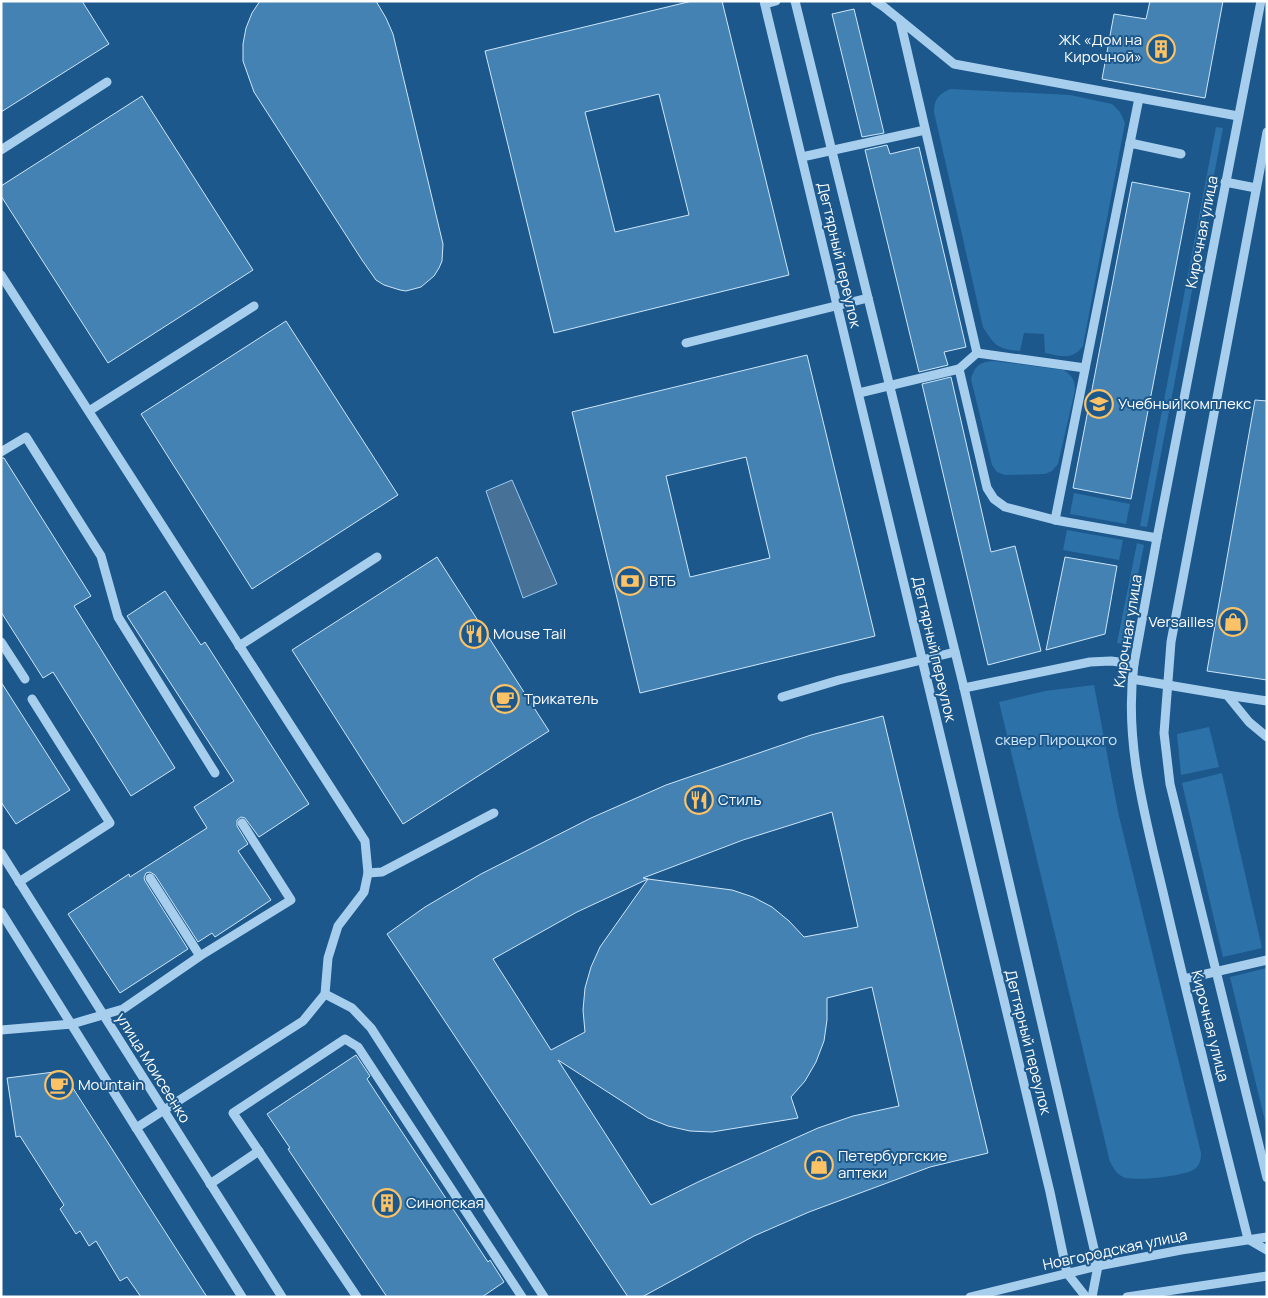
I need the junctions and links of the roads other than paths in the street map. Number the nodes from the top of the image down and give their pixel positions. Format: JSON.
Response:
{"nodes":[{"id":1,"x":776,"y":1,"type":"edge"},
{"id":2,"x":795,"y":1,"type":"edge"},
{"id":3,"x":875,"y":1,"type":"edge"},
{"id":4,"x":1261,"y":1,"type":"edge"},
{"id":5,"x":765,"y":2,"type":"edge"},
{"id":6,"x":900,"y":20,"type":"junction"},
{"id":7,"x":107,"y":82,"type":"dead end"},
{"id":8,"x":1138,"y":98,"type":"junction"},
{"id":9,"x":1238,"y":116,"type":"junction"},
{"id":10,"x":925,"y":130,"type":"junction"},
{"id":11,"x":1267,"y":132,"type":"edge"},
{"id":12,"x":1130,"y":143,"type":"junction"},
{"id":13,"x":1,"y":150,"type":"edge"},
{"id":14,"x":832,"y":151,"type":"junction"},
{"id":15,"x":1181,"y":154,"type":"dead end"},
{"id":16,"x":802,"y":157,"type":"junction"},
{"id":17,"x":1225,"y":182,"type":"junction"},
{"id":18,"x":1256,"y":188,"type":"junction"},
{"id":19,"x":1,"y":275,"type":"edge"},
{"id":20,"x":868,"y":298,"type":"junction"},
{"id":21,"x":254,"y":306,"type":"dead end"},
{"id":22,"x":837,"y":306,"type":"junction"},
{"id":23,"x":686,"y":343,"type":"dead end"},
{"id":24,"x":977,"y":353,"type":"junction"},
{"id":25,"x":1085,"y":368,"type":"junction"},
{"id":26,"x":959,"y":370,"type":"junction"},
{"id":27,"x":890,"y":386,"type":"junction"},
{"id":28,"x":859,"y":393,"type":"junction"},
{"id":29,"x":89,"y":411,"type":"junction"},
{"id":30,"x":1,"y":452,"type":"edge"},
{"id":31,"x":1055,"y":520,"type":"junction"},
{"id":32,"x":1157,"y":538,"type":"junction"},
{"id":33,"x":377,"y":557,"type":"dead end"},
{"id":34,"x":1,"y":642,"type":"edge"},
{"id":35,"x":239,"y":646,"type":"junction"},
{"id":36,"x":955,"y":652,"type":"junction"},
{"id":37,"x":922,"y":659,"type":"junction"},
{"id":38,"x":1134,"y":664,"type":"junction"},
{"id":39,"x":25,"y":679,"type":"dead end"},
{"id":40,"x":1132,"y":679,"type":"junction"},
{"id":41,"x":1167,"y":684,"type":"junction"},
{"id":42,"x":964,"y":688,"type":"junction"},
{"id":43,"x":1227,"y":695,"type":"junction"},
{"id":44,"x":782,"y":697,"type":"dead end"},
{"id":45,"x":32,"y":699,"type":"dead end"},
{"id":46,"x":1267,"y":701,"type":"edge"},
{"id":47,"x":1267,"y":737,"type":"edge"},
{"id":48,"x":215,"y":773,"type":"dead end"},
{"id":49,"x":494,"y":813,"type":"dead end"},
{"id":50,"x":242,"y":824,"type":"dead end"},
{"id":51,"x":1,"y":853,"type":"edge"},
{"id":52,"x":368,"y":873,"type":"junction"},
{"id":53,"x":150,"y":878,"type":"dead end"},
{"id":54,"x":19,"y":882,"type":"junction"},
{"id":55,"x":1,"y":912,"type":"edge"},
{"id":56,"x":200,"y":956,"type":"junction"},
{"id":57,"x":1267,"y":960,"type":"edge"},
{"id":58,"x":1216,"y":971,"type":"junction"},
{"id":59,"x":1184,"y":979,"type":"junction"},
{"id":60,"x":325,"y":994,"type":"junction"},
{"id":61,"x":104,"y":1015,"type":"junction"},
{"id":62,"x":72,"y":1024,"type":"junction"},
{"id":63,"x":1,"y":1030,"type":"edge"},
{"id":64,"x":164,"y":1110,"type":"junction"},
{"id":65,"x":136,"y":1128,"type":"junction"},
{"id":66,"x":259,"y":1151,"type":"junction"},
{"id":67,"x":1267,"y":1178,"type":"edge"},
{"id":68,"x":210,"y":1184,"type":"junction"},
{"id":69,"x":1267,"y":1236,"type":"edge"},
{"id":70,"x":1248,"y":1239,"type":"junction"},
{"id":71,"x":1267,"y":1250,"type":"edge"},
{"id":72,"x":1098,"y":1266,"type":"junction"},
{"id":73,"x":1067,"y":1273,"type":"junction"},
{"id":74,"x":1267,"y":1276,"type":"edge"},
{"id":75,"x":242,"y":1297,"type":"edge"},
{"id":76,"x":282,"y":1297,"type":"edge"},
{"id":77,"x":357,"y":1297,"type":"edge"},
{"id":78,"x":522,"y":1297,"type":"edge"},
{"id":79,"x":544,"y":1297,"type":"edge"},
{"id":80,"x":970,"y":1297,"type":"edge"},
{"id":81,"x":1086,"y":1297,"type":"edge"},
{"id":82,"x":1092,"y":1297,"type":"edge"},
{"id":83,"x":1127,"y":1297,"type":"edge"}],
"edges":[{"from":1,"to":5,"type":"street"},
{"from":2,"to":14,"type":"street","name":"Дегтярный переулок"},
{"from":3,"to":6,"type":"street"},
{"from":4,"to":9,"type":"street","name":"Кирочная улица"},
{"from":5,"to":16,"type":"street","name":"Дегтярный переулок"},
{"from":6,"to":8,"type":"street"},
{"from":6,"to":10,"type":"street"},
{"from":7,"to":13,"type":"street"},
{"from":8,"to":9,"type":"street"},
{"from":8,"to":12,"type":"street"},
{"from":9,"to":17,"type":"street","name":"Кирочная улица"},
{"from":10,"to":14,"type":"street"},
{"from":10,"to":24,"type":"street"},
{"from":11,"to":18,"type":"street","name":"Кирочная улица"},
{"from":12,"to":15,"type":"street"},
{"from":12,"to":25,"type":"street"},
{"from":14,"to":16,"type":"street"},
{"from":14,"to":20,"type":"street","name":"Дегтярный переулок"},
{"from":16,"to":22,"type":"street","name":"Дегтярный переулок"},
{"from":17,"to":18,"type":"street"},
{"from":17,"to":32,"type":"street","name":"Кирочная улица"},
{"from":18,"to":41,"type":"street","name":"Кирочная улица"},
{"from":19,"to":29,"type":"street"},
{"from":20,"to":22,"type":"street"},
{"from":20,"to":27,"type":"street","name":"Дегтярный переулок"},
{"from":21,"to":29,"type":"street"},
{"from":22,"to":23,"type":"street"},
{"from":22,"to":28,"type":"street","name":"Дегтярный переулок"},
{"from":24,"to":25,"type":"street"},
{"from":24,"to":26,"type":"street"},
{"from":25,"to":31,"type":"street"},
{"from":26,"to":27,"type":"street"},
{"from":26,"to":31,"type":"street"},
{"from":27,"to":28,"type":"street"},
{"from":27,"to":36,"type":"street","name":"Дегтярный переулок"},
{"from":28,"to":37,"type":"street","name":"Дегтярный переулок"},
{"from":29,"to":35,"type":"street"},
{"from":30,"to":48,"type":"street"},
{"from":31,"to":32,"type":"street"},
{"from":32,"to":38,"type":"street","name":"Кирочная улица"},
{"from":33,"to":35,"type":"street"},
{"from":34,"to":39,"type":"street"},
{"from":35,"to":52,"type":"street"},
{"from":36,"to":37,"type":"street"},
{"from":36,"to":42,"type":"street","name":"Дегтярный переулок"},
{"from":37,"to":44,"type":"street"},
{"from":37,"to":73,"type":"street","name":"Дегтярный переулок"},
{"from":38,"to":40,"type":"street","name":"Кирочная улица"},
{"from":38,"to":42,"type":"street"},
{"from":40,"to":41,"type":"street"},
{"from":40,"to":59,"type":"street","name":"Кирочная улица"},
{"from":41,"to":43,"type":"street"},
{"from":41,"to":58,"type":"street","name":"Кирочная улица"},
{"from":42,"to":72,"type":"street","name":"Дегтярный переулок"},
{"from":43,"to":46,"type":"street"},
{"from":43,"to":47,"type":"street"},
{"from":45,"to":54,"type":"street"},
{"from":49,"to":52,"type":"street"},
{"from":50,"to":56,"type":"street"},
{"from":51,"to":54,"type":"street","name":"улица Моисеенко"},
{"from":52,"to":60,"type":"street"},
{"from":53,"to":56,"type":"street"},
{"from":54,"to":61,"type":"street","name":"улица Моисеенко"},
{"from":55,"to":62,"type":"street"},
{"from":56,"to":61,"type":"street"},
{"from":57,"to":58,"type":"street"},
{"from":58,"to":59,"type":"street"},
{"from":58,"to":67,"type":"street","name":"Кирочная улица"},
{"from":59,"to":70,"type":"street","name":"Кирочная улица"},
{"from":60,"to":64,"type":"street"},
{"from":60,"to":79,"type":"street"},
{"from":61,"to":62,"type":"street"},
{"from":61,"to":64,"type":"street","name":"улица Моисеенко"},
{"from":62,"to":63,"type":"street"},
{"from":62,"to":65,"type":"street"},
{"from":64,"to":65,"type":"street"},
{"from":64,"to":68,"type":"street","name":"улица Моисеенко"},
{"from":65,"to":75,"type":"street"},
{"from":66,"to":68,"type":"street"},
{"from":66,"to":77,"type":"street"},
{"from":66,"to":78,"type":"street"},
{"from":68,"to":76,"type":"street","name":"улица Моисеенко"},
{"from":69,"to":70,"type":"street","name":"Новгородская улица"},
{"from":70,"to":71,"type":"street"},
{"from":70,"to":72,"type":"street","name":"Новгородская улица"},
{"from":72,"to":73,"type":"street","name":"Новгородская улица"},
{"from":72,"to":82,"type":"street","name":"Дегтярный переулок"},
{"from":73,"to":80,"type":"street","name":"Новгородская улица"},
{"from":73,"to":81,"type":"street","name":"Дегтярный переулок"},
{"from":74,"to":83,"type":"street"}]}
